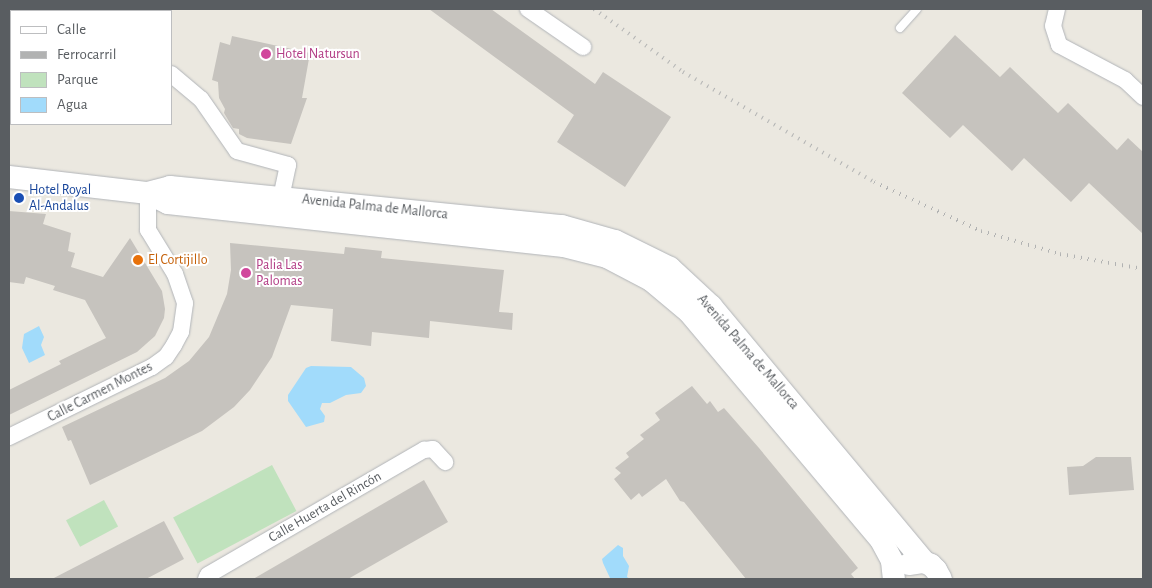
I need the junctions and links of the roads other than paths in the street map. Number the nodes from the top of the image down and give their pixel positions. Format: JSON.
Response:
{"nodes":[{"id":1,"x":528,"y":9,"type":"edge"},
{"id":2,"x":917,"y":9,"type":"edge"},
{"id":3,"x":1057,"y":9,"type":"edge"},
{"id":4,"x":900,"y":28,"type":"dead end"},
{"id":5,"x":583,"y":47,"type":"dead end"},
{"id":6,"x":172,"y":75,"type":"edge"},
{"id":7,"x":1143,"y":97,"type":"edge"},
{"id":8,"x":9,"y":177,"type":"edge"},
{"id":9,"x":148,"y":193,"type":"junction"},
{"id":10,"x":281,"y":207,"type":"junction"},
{"id":11,"x":9,"y":437,"type":"edge"},
{"id":12,"x":446,"y":462,"type":"dead end"},
{"id":13,"x":924,"y":562,"type":"junction"},
{"id":14,"x":205,"y":578,"type":"edge"},
{"id":15,"x":895,"y":579,"type":"edge"},
{"id":16,"x":941,"y":579,"type":"edge"}],
"edges":[{"from":1,"to":5,"type":"street"},
{"from":2,"to":4,"type":"lane"},
{"from":3,"to":7,"type":"street"},
{"from":6,"to":10,"type":"street"},
{"from":8,"to":9,"type":"main road"},
{"from":9,"to":10,"type":"main road"},
{"from":9,"to":11,"type":"street","name":"Calle Carmen Montes"},
{"from":10,"to":13,"type":"main road","name":"Avenida Palma de Mallorca"},
{"from":10,"to":15,"type":"main road","name":"Avenida Palma de Mallorca"},
{"from":12,"to":14,"type":"street","name":"Calle Huerta del Rincón"},
{"from":13,"to":15,"type":"main road"},
{"from":13,"to":16,"type":"main road","name":"Avenida Palma de Mallorca"}]}
